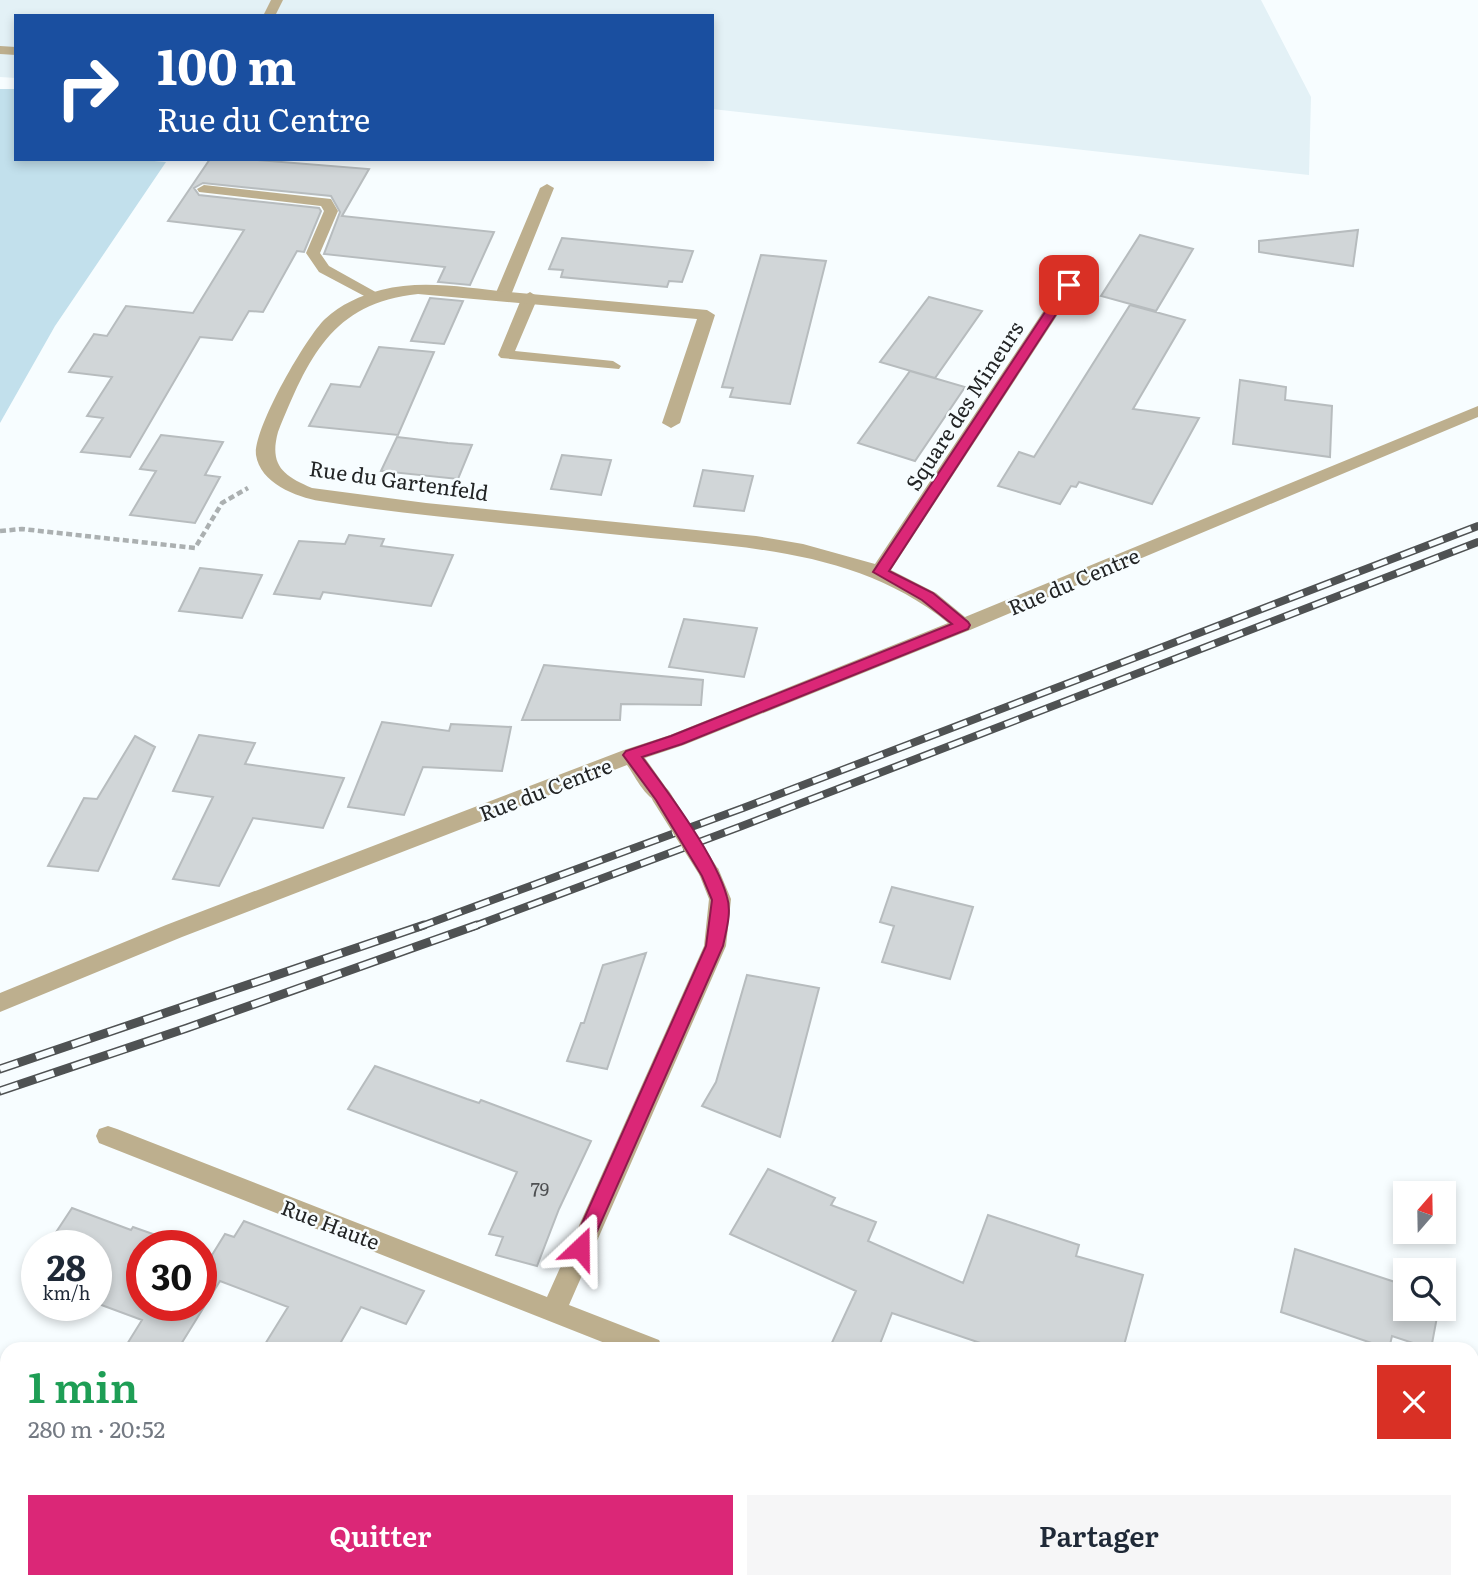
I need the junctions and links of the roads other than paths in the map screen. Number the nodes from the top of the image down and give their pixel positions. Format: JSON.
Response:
{"nodes":[{"id":1,"x":547,"y":188,"type":"dead end"},
{"id":2,"x":204,"y":189,"type":"dead end"},
{"id":3,"x":1084,"y":262,"type":"dead end"},
{"id":4,"x":373,"y":295,"type":"junction"},
{"id":5,"x":503,"y":295,"type":"junction"},
{"id":6,"x":530,"y":297,"type":"junction"},
{"id":7,"x":613,"y":366,"type":"dead end"},
{"id":8,"x":1478,"y":411,"type":"edge"},
{"id":9,"x":671,"y":423,"type":"dead end"},
{"id":10,"x":880,"y":572,"type":"junction"},
{"id":11,"x":963,"y":625,"type":"junction"},
{"id":12,"x":631,"y":755,"type":"junction"},
{"id":13,"x":0,"y":1003,"type":"edge"},
{"id":14,"x":108,"y":1136,"type":"dead end"},
{"id":15,"x":554,"y":1310,"type":"junction"},
{"id":16,"x":633,"y":1342,"type":"edge"}],
"edges":[{"from":1,"to":5,"type":"lane"},
{"from":2,"to":4,"type":"lane"},
{"from":3,"to":10,"type":"street","name":"Square des Mineurs"},
{"from":4,"to":5,"type":"street"},
{"from":4,"to":10,"type":"street","name":"Rue du Gartenfeld"},
{"from":5,"to":6,"type":"street"},
{"from":6,"to":7,"type":"lane"},
{"from":6,"to":9,"type":"street"},
{"from":8,"to":11,"type":"street","name":"Rue du Centre"},
{"from":10,"to":11,"type":"street","name":"Rue du Gartenfeld"},
{"from":11,"to":12,"type":"street","name":"Rue du Centre"},
{"from":12,"to":13,"type":"street","name":"Rue du Centre"},
{"from":12,"to":15,"type":"street","bridge":true},
{"from":14,"to":15,"type":"street","name":"Rue Haute"},
{"from":15,"to":16,"type":"street","name":"Rue Haute"}]}
